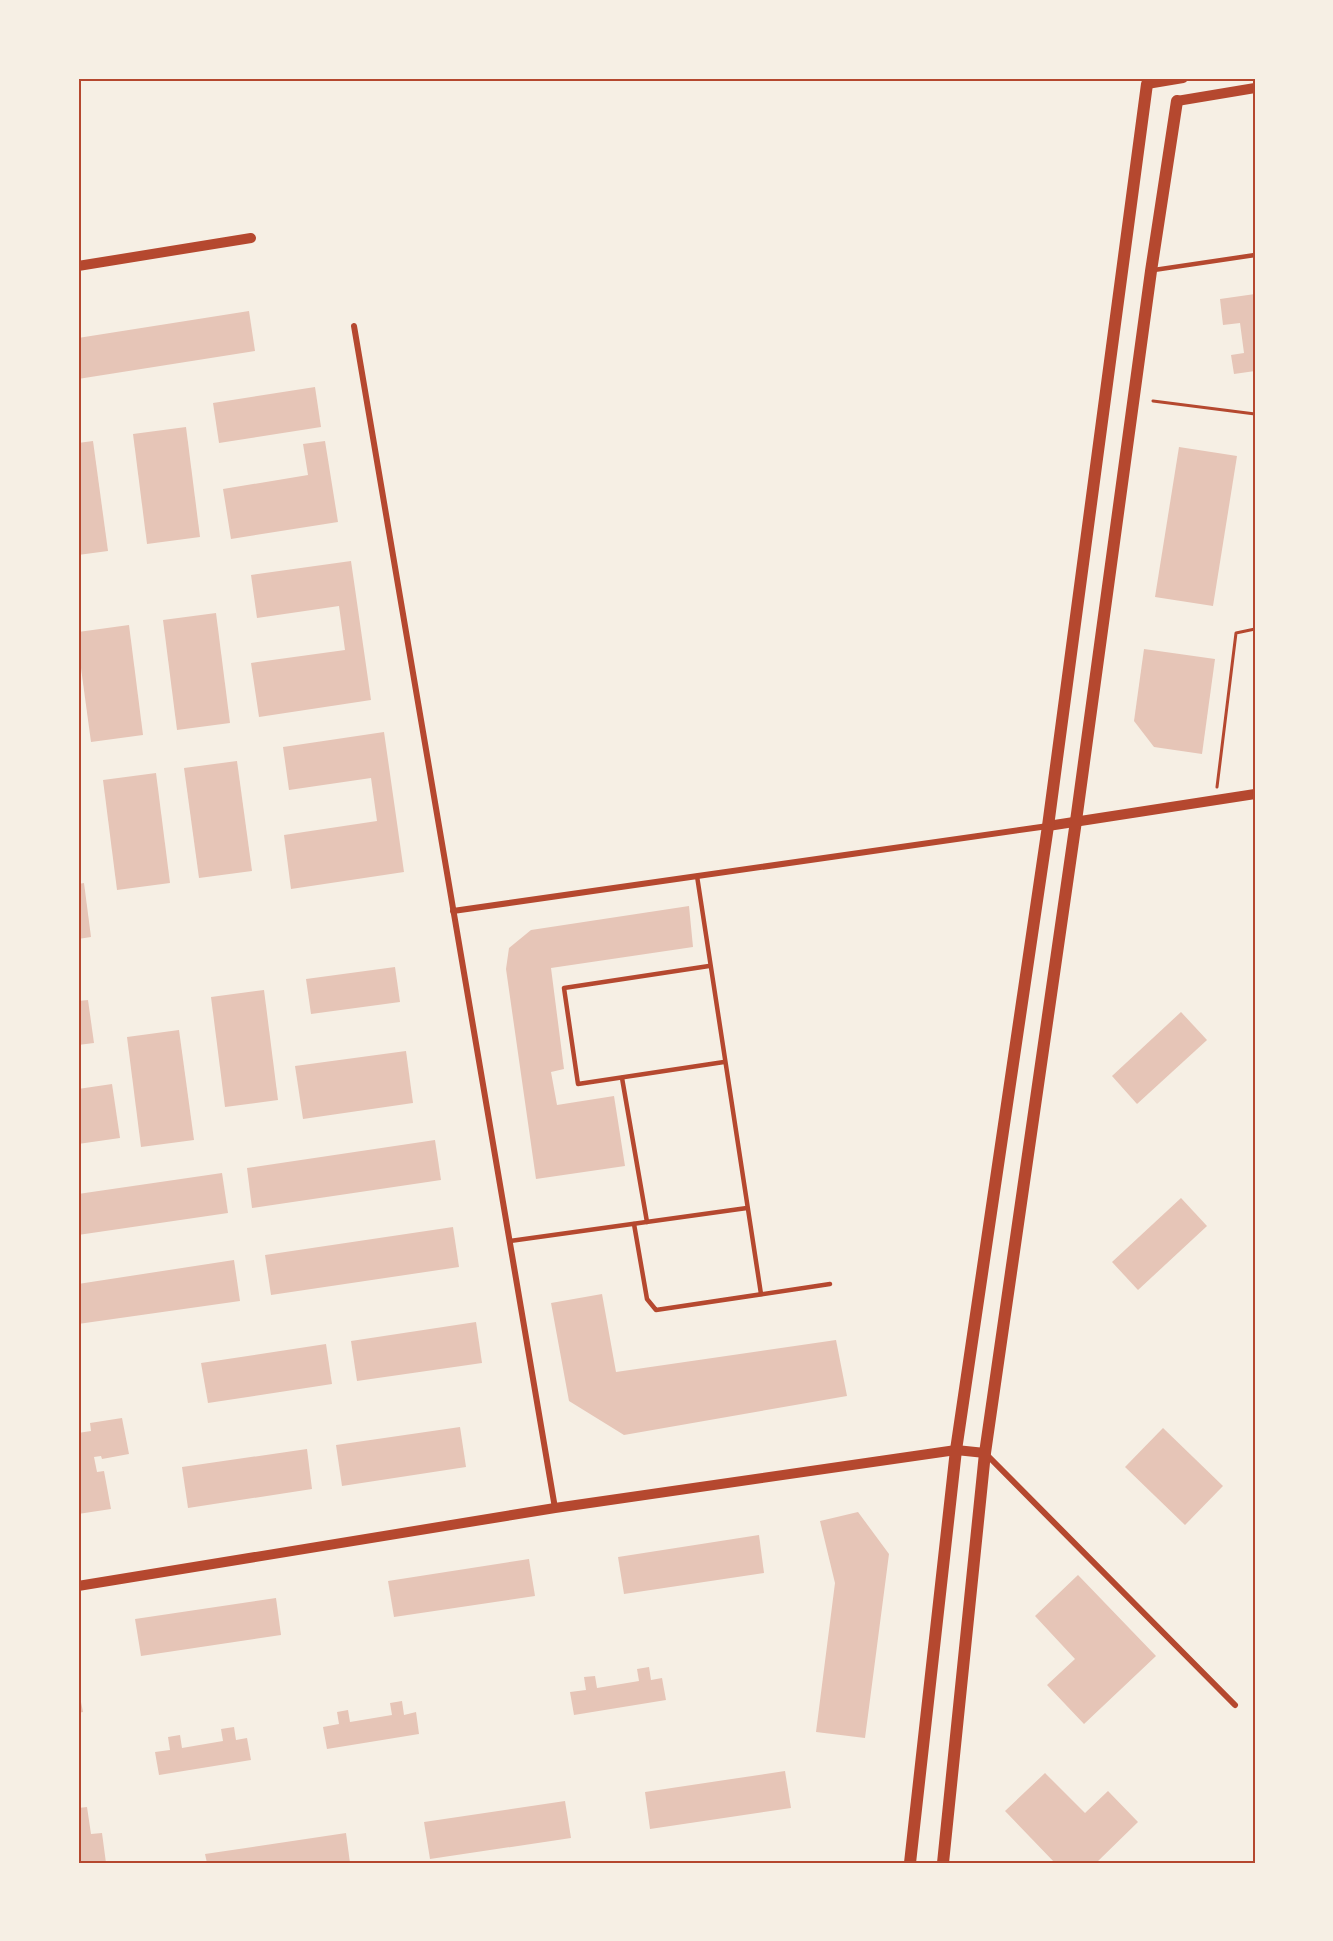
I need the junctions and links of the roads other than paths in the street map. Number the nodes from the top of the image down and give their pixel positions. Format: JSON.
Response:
{"nodes":[{"id":1,"x":1183,"y":78,"type":"edge"},
{"id":2,"x":1147,"y":84,"type":"joint"},
{"id":3,"x":1255,"y":88,"type":"edge"},
{"id":4,"x":1177,"y":101,"type":"joint"},
{"id":5,"x":251,"y":238,"type":"dead end"},
{"id":6,"x":1255,"y":255,"type":"edge"},
{"id":7,"x":78,"y":266,"type":"edge"},
{"id":8,"x":1151,"y":271,"type":"junction"},
{"id":9,"x":354,"y":326,"type":"dead end"},
{"id":10,"x":1255,"y":794,"type":"edge"},
{"id":11,"x":1076,"y":821,"type":"junction"},
{"id":12,"x":1047,"y":826,"type":"junction"},
{"id":13,"x":697,"y":876,"type":"junction"},
{"id":14,"x":453,"y":911,"type":"junction"},
{"id":15,"x":710,"y":966,"type":"junction"},
{"id":16,"x":724,"y":1062,"type":"junction"},
{"id":17,"x":622,"y":1078,"type":"junction"},
{"id":18,"x":747,"y":1208,"type":"junction"},
{"id":19,"x":647,"y":1222,"type":"junction"},
{"id":20,"x":634,"y":1224,"type":"junction"},
{"id":21,"x":510,"y":1241,"type":"junction"},
{"id":22,"x":830,"y":1284,"type":"dead end"},
{"id":23,"x":761,"y":1294,"type":"junction"},
{"id":24,"x":956,"y":1450,"type":"junction"},
{"id":25,"x":985,"y":1453,"type":"junction"},
{"id":26,"x":555,"y":1508,"type":"junction"},
{"id":27,"x":78,"y":1586,"type":"edge"},
{"id":28,"x":1235,"y":1705,"type":"dead end"},
{"id":29,"x":910,"y":1863,"type":"edge"},
{"id":30,"x":943,"y":1863,"type":"edge"}],
"edges":[{"from":1,"to":2,"type":"street"},
{"from":2,"to":12,"type":"main road"},
{"from":3,"to":4,"type":"street"},
{"from":4,"to":8,"type":"main road"},
{"from":5,"to":7,"type":"street"},
{"from":6,"to":8,"type":"lane"},
{"from":8,"to":11,"type":"main road"},
{"from":9,"to":14,"type":"street"},
{"from":10,"to":11,"type":"street"},
{"from":11,"to":12,"type":"street"},
{"from":11,"to":25,"type":"main road"},
{"from":12,"to":13,"type":"street"},
{"from":12,"to":24,"type":"main road"},
{"from":13,"to":14,"type":"street"},
{"from":13,"to":15,"type":"lane"},
{"from":14,"to":21,"type":"street"},
{"from":15,"to":16,"type":"lane"},
{"from":15,"to":17,"type":"lane"},
{"from":16,"to":17,"type":"lane"},
{"from":16,"to":18,"type":"lane"},
{"from":17,"to":19,"type":"lane"},
{"from":18,"to":19,"type":"lane"},
{"from":18,"to":23,"type":"lane"},
{"from":19,"to":20,"type":"lane"},
{"from":20,"to":21,"type":"lane"},
{"from":20,"to":23,"type":"lane"},
{"from":21,"to":26,"type":"street"},
{"from":22,"to":23,"type":"lane"},
{"from":24,"to":25,"type":"street"},
{"from":24,"to":26,"type":"street"},
{"from":24,"to":29,"type":"main road"},
{"from":25,"to":28,"type":"street"},
{"from":25,"to":30,"type":"main road"},
{"from":26,"to":27,"type":"street"}]}
